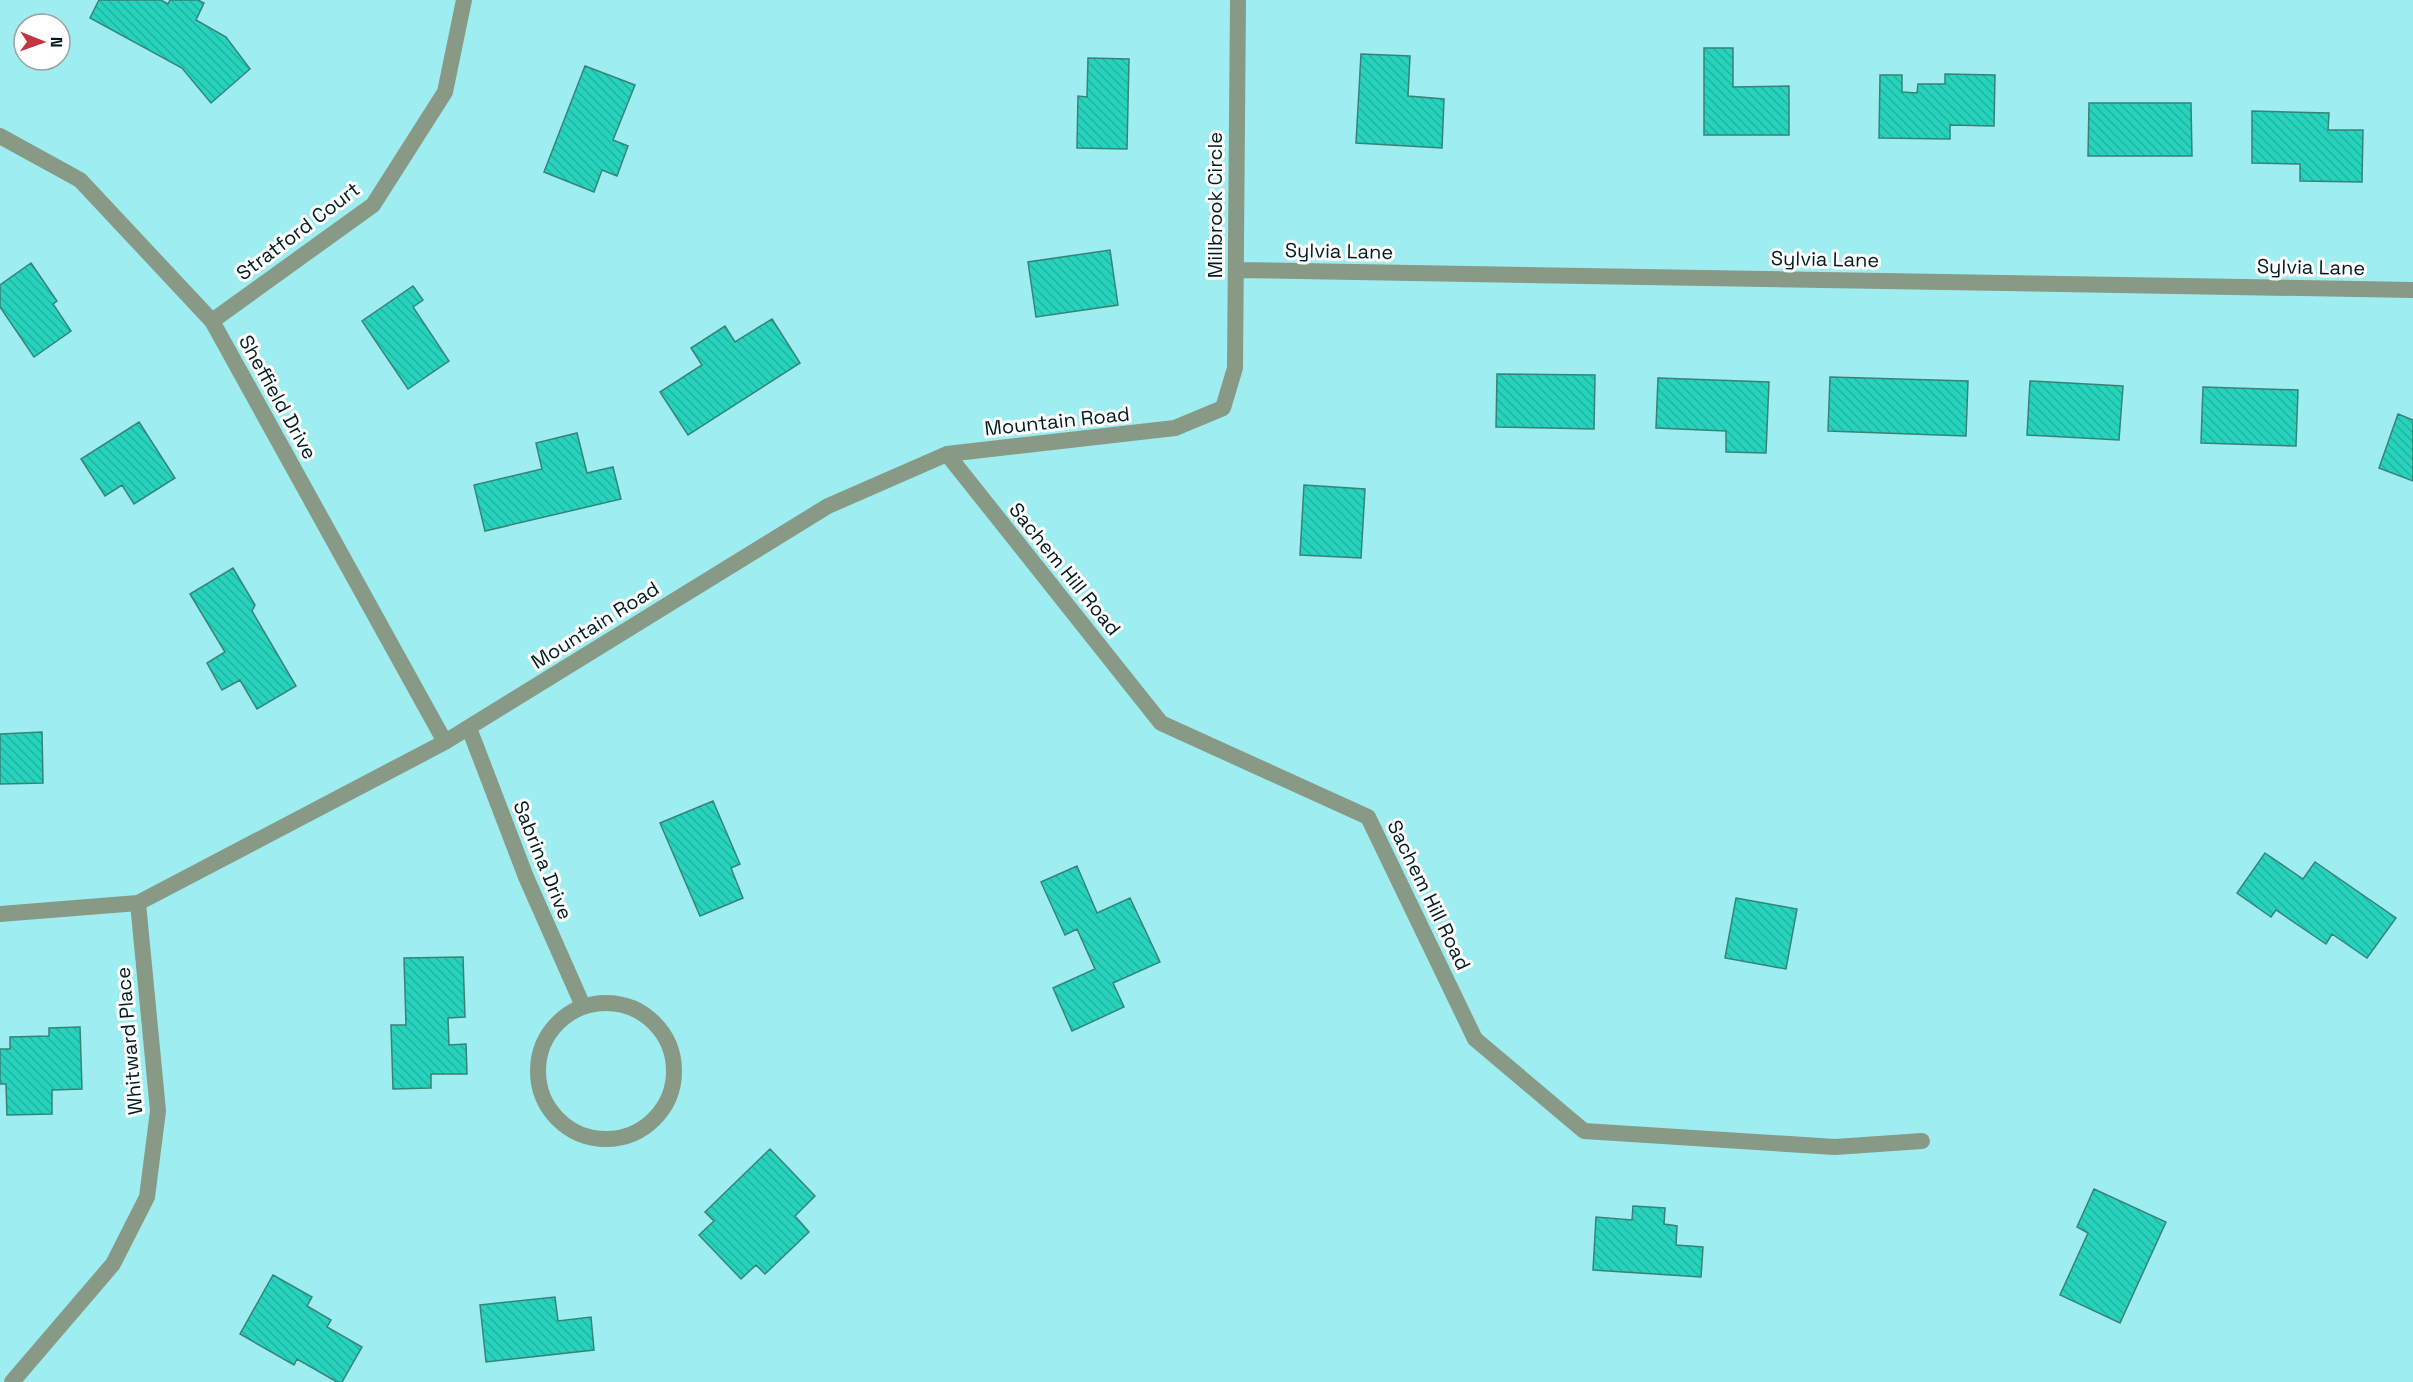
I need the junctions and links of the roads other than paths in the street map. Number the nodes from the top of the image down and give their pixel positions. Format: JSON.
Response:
{"nodes":[{"id":1,"x":464,"y":0,"type":"edge"},
{"id":2,"x":1238,"y":0,"type":"edge"},
{"id":3,"x":0,"y":136,"type":"edge"},
{"id":4,"x":1236,"y":270,"type":"junction"},
{"id":5,"x":2413,"y":290,"type":"edge"},
{"id":6,"x":213,"y":321,"type":"junction"},
{"id":7,"x":1223,"y":408,"type":"joint"},
{"id":8,"x":946,"y":454,"type":"junction"},
{"id":9,"x":469,"y":728,"type":"junction"},
{"id":10,"x":445,"y":742,"type":"junction"},
{"id":11,"x":138,"y":903,"type":"junction"},
{"id":12,"x":0,"y":914,"type":"edge"},
{"id":13,"x":583,"y":1006,"type":"junction"},
{"id":14,"x":1922,"y":1141,"type":"dead end"},
{"id":15,"x":12,"y":1382,"type":"edge"}],
"edges":[{"from":1,"to":6,"type":"street","name":"Stratford Court"},
{"from":2,"to":4,"type":"street","name":"Millbrook Circle"},
{"from":3,"to":6,"type":"street","name":"Sheffield Drive"},
{"from":4,"to":5,"type":"street","name":"Sylvia Lane"},
{"from":4,"to":7,"type":"street","name":"Millbrook Circle"},
{"from":6,"to":10,"type":"street","name":"Sheffield Drive"},
{"from":7,"to":8,"type":"street","name":"Mountain Road"},
{"from":8,"to":9,"type":"street","name":"Mountain Road"},
{"from":8,"to":14,"type":"street","name":"Sachem Hill Road"},
{"from":9,"to":10,"type":"street","name":"Mountain Road"},
{"from":9,"to":13,"type":"street","name":"Sabrina Drive"},
{"from":10,"to":11,"type":"street","name":"Mountain Road"},
{"from":11,"to":12,"type":"street","name":"Mountain Road"},
{"from":11,"to":15,"type":"street","name":"Whitward Place"},
{"from":13,"to":13,"type":"street"}]}
